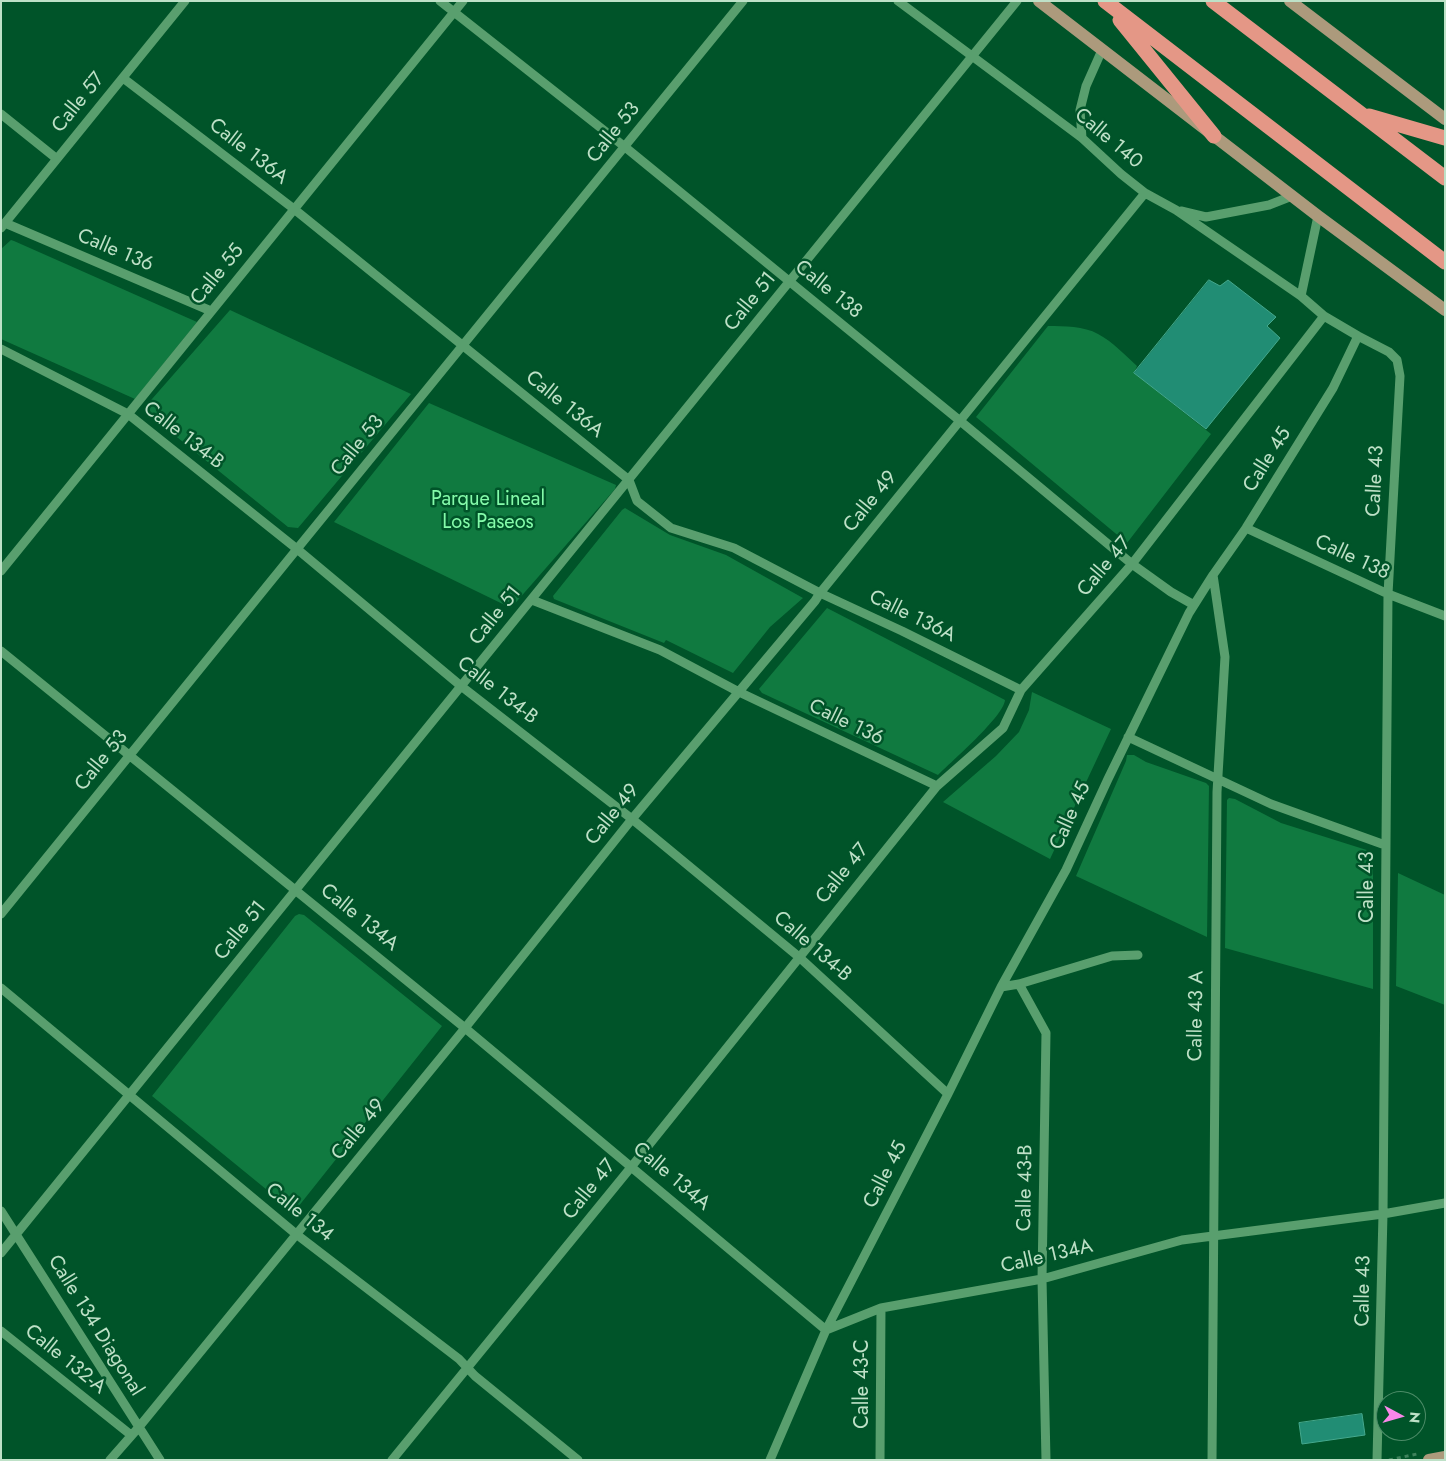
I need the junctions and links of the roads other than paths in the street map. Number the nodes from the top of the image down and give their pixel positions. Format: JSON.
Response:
{"nodes":[{"id":1,"x":185,"y":1,"type":"edge"},
{"id":2,"x":440,"y":1,"type":"edge"},
{"id":3,"x":463,"y":1,"type":"edge"},
{"id":4,"x":743,"y":1,"type":"edge"},
{"id":5,"x":898,"y":1,"type":"edge"},
{"id":6,"x":1017,"y":1,"type":"edge"},
{"id":7,"x":1039,"y":1,"type":"edge"},
{"id":8,"x":1105,"y":1,"type":"edge"},
{"id":9,"x":1213,"y":1,"type":"edge"},
{"id":10,"x":1290,"y":1,"type":"edge"},
{"id":11,"x":454,"y":12,"type":"junction"},
{"id":12,"x":1102,"y":50,"type":"junction"},
{"id":13,"x":972,"y":57,"type":"junction"},
{"id":14,"x":123,"y":78,"type":"junction"},
{"id":15,"x":1,"y":114,"type":"edge"},
{"id":16,"x":1360,"y":114,"type":"junction"},
{"id":17,"x":1445,"y":119,"type":"edge"},
{"id":18,"x":1214,"y":136,"type":"junction"},
{"id":19,"x":1082,"y":138,"type":"junction"},
{"id":20,"x":1445,"y":138,"type":"edge"},
{"id":21,"x":625,"y":147,"type":"junction"},
{"id":22,"x":57,"y":159,"type":"junction"},
{"id":23,"x":1445,"y":178,"type":"edge"},
{"id":24,"x":1146,"y":193,"type":"junction"},
{"id":25,"x":1292,"y":196,"type":"junction"},
{"id":26,"x":294,"y":209,"type":"junction"},
{"id":27,"x":1176,"y":210,"type":"junction"},
{"id":28,"x":1318,"y":216,"type":"junction"},
{"id":29,"x":3,"y":226,"type":"edge"},
{"id":30,"x":1445,"y":262,"type":"edge"},
{"id":31,"x":790,"y":282,"type":"junction"},
{"id":32,"x":1301,"y":296,"type":"junction"},
{"id":33,"x":1445,"y":310,"type":"edge"},
{"id":34,"x":211,"y":311,"type":"junction"},
{"id":35,"x":1324,"y":316,"type":"junction"},
{"id":36,"x":1358,"y":336,"type":"junction"},
{"id":37,"x":463,"y":346,"type":"junction"},
{"id":38,"x":1,"y":349,"type":"edge"},
{"id":39,"x":128,"y":414,"type":"junction"},
{"id":40,"x":959,"y":420,"type":"junction"},
{"id":41,"x":629,"y":480,"type":"junction"},
{"id":42,"x":1246,"y":528,"type":"junction"},
{"id":43,"x":297,"y":549,"type":"junction"},
{"id":44,"x":1132,"y":564,"type":"junction"},
{"id":45,"x":1,"y":571,"type":"edge"},
{"id":46,"x":1213,"y":574,"type":"junction"},
{"id":47,"x":820,"y":593,"type":"junction"},
{"id":48,"x":1388,"y":594,"type":"junction"},
{"id":49,"x":532,"y":600,"type":"junction"},
{"id":50,"x":1194,"y":605,"type":"junction"},
{"id":51,"x":1445,"y":616,"type":"edge"},
{"id":52,"x":1,"y":651,"type":"edge"},
{"id":53,"x":461,"y":686,"type":"junction"},
{"id":54,"x":1021,"y":690,"type":"junction"},
{"id":55,"x":739,"y":692,"type":"junction"},
{"id":56,"x":1128,"y":737,"type":"junction"},
{"id":57,"x":129,"y":755,"type":"junction"},
{"id":58,"x":1218,"y":779,"type":"junction"},
{"id":59,"x":937,"y":786,"type":"junction"},
{"id":60,"x":632,"y":819,"type":"junction"},
{"id":61,"x":1385,"y":845,"type":"junction"},
{"id":62,"x":296,"y":890,"type":"junction"},
{"id":63,"x":1,"y":914,"type":"edge"},
{"id":64,"x":1138,"y":955,"type":"dead end"},
{"id":65,"x":799,"y":957,"type":"junction"},
{"id":66,"x":1019,"y":984,"type":"junction"},
{"id":67,"x":1001,"y":987,"type":"junction"},
{"id":68,"x":1,"y":988,"type":"edge"},
{"id":69,"x":465,"y":1028,"type":"junction"},
{"id":70,"x":948,"y":1094,"type":"junction"},
{"id":71,"x":130,"y":1095,"type":"junction"},
{"id":72,"x":632,"y":1166,"type":"junction"},
{"id":73,"x":1445,"y":1203,"type":"edge"},
{"id":74,"x":1,"y":1211,"type":"edge"},
{"id":75,"x":1383,"y":1214,"type":"junction"},
{"id":76,"x":296,"y":1234,"type":"junction"},
{"id":77,"x":16,"y":1235,"type":"junction"},
{"id":78,"x":1213,"y":1235,"type":"junction"},
{"id":79,"x":1,"y":1253,"type":"edge"},
{"id":80,"x":1042,"y":1279,"type":"junction"},
{"id":81,"x":881,"y":1308,"type":"junction"},
{"id":82,"x":826,"y":1330,"type":"junction"},
{"id":83,"x":1,"y":1331,"type":"edge"},
{"id":84,"x":467,"y":1367,"type":"junction"},
{"id":85,"x":139,"y":1427,"type":"junction"},
{"id":86,"x":131,"y":1434,"type":"junction"},
{"id":87,"x":1445,"y":1457,"type":"edge"},
{"id":88,"x":110,"y":1460,"type":"edge"},
{"id":89,"x":160,"y":1460,"type":"edge"},
{"id":90,"x":392,"y":1460,"type":"edge"},
{"id":91,"x":578,"y":1460,"type":"edge"},
{"id":92,"x":770,"y":1460,"type":"edge"},
{"id":93,"x":880,"y":1460,"type":"edge"},
{"id":94,"x":1046,"y":1460,"type":"edge"},
{"id":95,"x":1212,"y":1460,"type":"edge"},
{"id":96,"x":1377,"y":1460,"type":"edge"},
{"id":97,"x":1429,"y":1460,"type":"edge"}],
"edges":[{"from":1,"to":14,"type":"street","name":"Calle 57"},
{"from":2,"to":11,"type":"street","name":"Calle 138"},
{"from":3,"to":11,"type":"street","name":"Calle 55"},
{"from":4,"to":21,"type":"street","name":"Calle 53"},
{"from":5,"to":13,"type":"street","name":"Calle 140"},
{"from":6,"to":13,"type":"street","name":"Calle 51"},
{"from":7,"to":12,"type":"main road"},
{"from":8,"to":18,"type":"highway"},
{"from":8,"to":30,"type":"highway"},
{"from":9,"to":16,"type":"highway"},
{"from":10,"to":17,"type":"main road"},
{"from":11,"to":21,"type":"street","name":"Calle 138"},
{"from":11,"to":26,"type":"street","name":"Calle 55"},
{"from":12,"to":18,"type":"main road"},
{"from":12,"to":19,"type":"street"},
{"from":13,"to":19,"type":"street","name":"Calle 140"},
{"from":13,"to":31,"type":"street","name":"Calle 51"},
{"from":14,"to":22,"type":"street","name":"Calle 57"},
{"from":14,"to":26,"type":"street","name":"Calle 136A"},
{"from":15,"to":22,"type":"street"},
{"from":16,"to":20,"type":"highway"},
{"from":16,"to":23,"type":"highway"},
{"from":18,"to":25,"type":"main road"},
{"from":19,"to":24,"type":"street","name":"Calle 140"},
{"from":21,"to":31,"type":"street","name":"Calle 138"},
{"from":21,"to":37,"type":"street","name":"Calle 53"},
{"from":22,"to":29,"type":"street","name":"Calle 57"},
{"from":24,"to":27,"type":"street","name":"Calle 140"},
{"from":24,"to":40,"type":"street","name":"Calle 49"},
{"from":25,"to":27,"type":"street"},
{"from":25,"to":28,"type":"main road"},
{"from":26,"to":34,"type":"street","name":"Calle 55"},
{"from":26,"to":37,"type":"street","name":"Calle 136A"},
{"from":27,"to":32,"type":"street","name":"Calle 140"},
{"from":28,"to":32,"type":"street"},
{"from":28,"to":33,"type":"main road"},
{"from":29,"to":34,"type":"street","name":"Calle 136"},
{"from":31,"to":40,"type":"street","name":"Calle 138"},
{"from":31,"to":41,"type":"street","name":"Calle 51"},
{"from":32,"to":35,"type":"street"},
{"from":34,"to":39,"type":"street","name":"Calle 55"},
{"from":35,"to":36,"type":"street"},
{"from":35,"to":44,"type":"street","name":"Calle 47"},
{"from":36,"to":42,"type":"street","name":"Calle 45"},
{"from":36,"to":48,"type":"street","name":"Calle 43"},
{"from":37,"to":41,"type":"street","name":"Calle 136A"},
{"from":37,"to":43,"type":"street","name":"Calle 53"},
{"from":38,"to":39,"type":"street","name":"Calle 134-B"},
{"from":39,"to":43,"type":"street","name":"Calle 134-B"},
{"from":39,"to":45,"type":"street","name":"Calle 55"},
{"from":40,"to":44,"type":"street","name":"Calle 138"},
{"from":40,"to":47,"type":"street","name":"Calle 49"},
{"from":41,"to":47,"type":"street","name":"Calle 136A"},
{"from":41,"to":49,"type":"street","name":"Calle 51"},
{"from":42,"to":46,"type":"street","name":"Calle 45"},
{"from":42,"to":48,"type":"street","name":"Calle 138"},
{"from":43,"to":53,"type":"street","name":"Calle 134-B"},
{"from":43,"to":57,"type":"street","name":"Calle 53"},
{"from":44,"to":50,"type":"street","name":"Calle 138"},
{"from":44,"to":54,"type":"street","name":"Calle 47"},
{"from":46,"to":50,"type":"street","name":"Calle 45"},
{"from":46,"to":58,"type":"street","name":"Calle 43 A"},
{"from":47,"to":54,"type":"street","name":"Calle 136A"},
{"from":47,"to":55,"type":"street","name":"Calle 49"},
{"from":48,"to":51,"type":"street","name":"Calle 138"},
{"from":48,"to":61,"type":"street","name":"Calle 43"},
{"from":49,"to":53,"type":"street","name":"Calle 51"},
{"from":49,"to":55,"type":"street","name":"Calle 136"},
{"from":50,"to":56,"type":"street","name":"Calle 45"},
{"from":52,"to":57,"type":"street","name":"Calle 134A"},
{"from":53,"to":60,"type":"street","name":"Calle 134-B"},
{"from":53,"to":62,"type":"street","name":"Calle 51"},
{"from":54,"to":59,"type":"street","name":"Calle 47"},
{"from":55,"to":59,"type":"street","name":"Calle 136"},
{"from":55,"to":60,"type":"street","name":"Calle 49"},
{"from":56,"to":58,"type":"street"},
{"from":56,"to":67,"type":"street","name":"Calle 45"},
{"from":57,"to":62,"type":"street","name":"Calle 134A"},
{"from":57,"to":63,"type":"street","name":"Calle 53"},
{"from":58,"to":61,"type":"street"},
{"from":58,"to":78,"type":"street","name":"Calle 43 A"},
{"from":59,"to":65,"type":"street","name":"Calle 47"},
{"from":60,"to":65,"type":"street","name":"Calle 134-B"},
{"from":60,"to":69,"type":"street","name":"Calle 49"},
{"from":61,"to":75,"type":"street","name":"Calle 43"},
{"from":62,"to":69,"type":"street","name":"Calle 134A"},
{"from":62,"to":71,"type":"street","name":"Calle 51"},
{"from":64,"to":66,"type":"street"},
{"from":65,"to":70,"type":"street","name":"Calle 134-B"},
{"from":65,"to":72,"type":"street","name":"Calle 47"},
{"from":66,"to":67,"type":"street"},
{"from":66,"to":80,"type":"street","name":"Calle 43-B"},
{"from":67,"to":70,"type":"street","name":"Calle 45"},
{"from":68,"to":71,"type":"street","name":"Calle 134"},
{"from":69,"to":72,"type":"street","name":"Calle 134A"},
{"from":69,"to":76,"type":"street","name":"Calle 49"},
{"from":70,"to":82,"type":"street","name":"Calle 45"},
{"from":71,"to":76,"type":"street","name":"Calle 134"},
{"from":71,"to":77,"type":"street","name":"Calle 51"},
{"from":72,"to":82,"type":"street","name":"Calle 134A"},
{"from":72,"to":84,"type":"street","name":"Calle 47"},
{"from":73,"to":75,"type":"street","name":"Calle 134A"},
{"from":74,"to":77,"type":"street","name":"Calle 134 Diagonal"},
{"from":75,"to":78,"type":"street","name":"Calle 134A"},
{"from":75,"to":96,"type":"street","name":"Calle 43"},
{"from":76,"to":84,"type":"street","name":"Calle 134"},
{"from":76,"to":85,"type":"street","name":"Calle 49"},
{"from":77,"to":79,"type":"street","name":"Calle 51"},
{"from":77,"to":85,"type":"street","name":"Calle 134 Diagonal"},
{"from":78,"to":80,"type":"street","name":"Calle 134A"},
{"from":78,"to":95,"type":"street","name":"Calle 43 A"},
{"from":80,"to":81,"type":"street","name":"Calle 134A"},
{"from":80,"to":94,"type":"street","name":"Calle 43-B"},
{"from":81,"to":82,"type":"street","name":"Calle 134A"},
{"from":81,"to":93,"type":"street","name":"Calle 43-C"},
{"from":82,"to":92,"type":"street","name":"Calle 45"},
{"from":83,"to":86,"type":"street","name":"Calle 132-A"},
{"from":84,"to":90,"type":"street","name":"Calle 47"},
{"from":84,"to":91,"type":"street","name":"Calle 134"},
{"from":85,"to":86,"type":"street","name":"Calle 49"},
{"from":85,"to":89,"type":"street","name":"Calle 134 Diagonal"},
{"from":86,"to":88,"type":"street","name":"Calle 49"},
{"from":87,"to":97,"type":"main road"}]}
